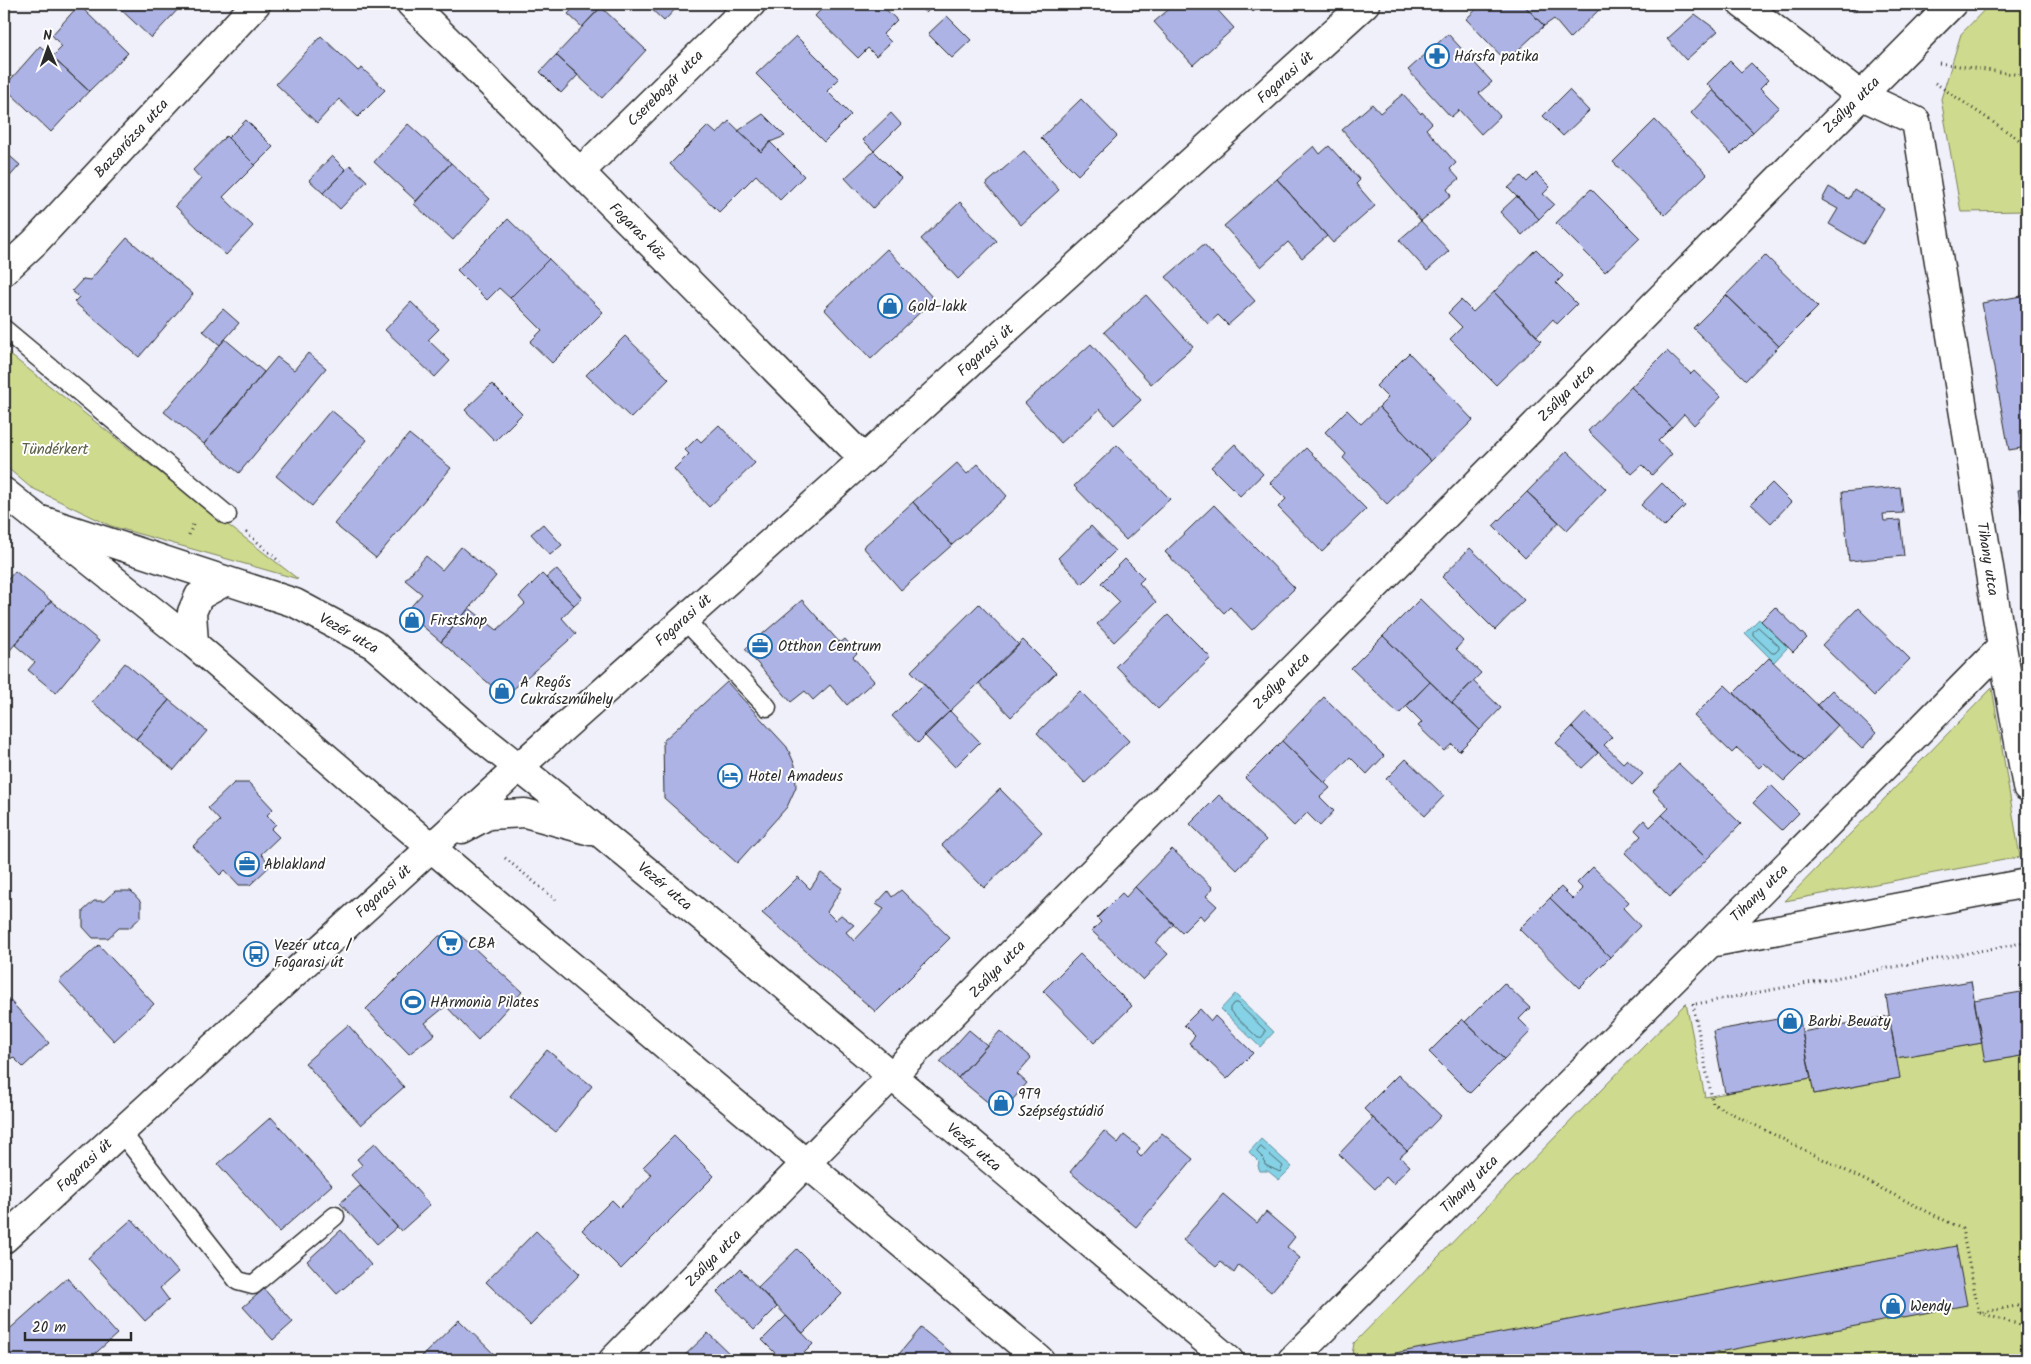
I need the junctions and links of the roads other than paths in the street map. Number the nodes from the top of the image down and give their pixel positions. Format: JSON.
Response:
{"nodes":[{"id":1,"x":256,"y":4,"type":"edge"},
{"id":2,"x":411,"y":4,"type":"edge"},
{"id":3,"x":751,"y":4,"type":"edge"},
{"id":4,"x":1366,"y":4,"type":"edge"},
{"id":5,"x":1742,"y":4,"type":"edge"},
{"id":6,"x":1952,"y":4,"type":"edge"},
{"id":7,"x":1860,"y":95,"type":"junction"},
{"id":8,"x":580,"y":172,"type":"junction"},
{"id":9,"x":4,"y":271,"type":"edge"},
{"id":10,"x":4,"y":330,"type":"edge"},
{"id":11,"x":864,"y":460,"type":"junction"},
{"id":12,"x":4,"y":492,"type":"edge"},
{"id":13,"x":226,"y":515,"type":"dead end"},
{"id":14,"x":38,"y":520,"type":"junction"},
{"id":15,"x":226,"y":580,"type":"junction"},
{"id":16,"x":684,"y":619,"type":"junction"},
{"id":17,"x":194,"y":644,"type":"junction"},
{"id":18,"x":2002,"y":647,"type":"junction"},
{"id":19,"x":767,"y":707,"type":"dead end"},
{"id":20,"x":519,"y":767,"type":"junction"},
{"id":21,"x":2027,"y":787,"type":"edge"},
{"id":22,"x":601,"y":834,"type":"junction"},
{"id":23,"x":430,"y":847,"type":"junction"},
{"id":24,"x":2027,"y":883,"type":"edge"},
{"id":25,"x":1710,"y":943,"type":"junction"},
{"id":26,"x":891,"y":1077,"type":"junction"},
{"id":27,"x":121,"y":1132,"type":"junction"},
{"id":28,"x":806,"y":1163,"type":"junction"},
{"id":29,"x":335,"y":1216,"type":"dead end"},
{"id":30,"x":4,"y":1239,"type":"edge"},
{"id":31,"x":613,"y":1360,"type":"edge"},
{"id":32,"x":1040,"y":1360,"type":"edge"},
{"id":33,"x":1229,"y":1360,"type":"edge"},
{"id":34,"x":1292,"y":1360,"type":"edge"}],
"edges":[{"from":1,"to":9,"type":"street","name":"Bazsarózsa utca"},
{"from":2,"to":8,"type":"street","name":"Fogaras köz"},
{"from":3,"to":8,"type":"street","name":"Cserebogár utca"},
{"from":4,"to":11,"type":"street","name":"Fogarasi út"},
{"from":5,"to":7,"type":"street"},
{"from":6,"to":7,"type":"street","name":"Zsálya utca"},
{"from":7,"to":18,"type":"street","name":"Tihany utca"},
{"from":7,"to":26,"type":"street","name":"Zsálya utca"},
{"from":8,"to":11,"type":"street","name":"Fogaras köz"},
{"from":10,"to":13,"type":"lane"},
{"from":11,"to":16,"type":"street","name":"Fogarasi út"},
{"from":12,"to":14,"type":"street","name":"Vezér utca"},
{"from":14,"to":15,"type":"street","name":"Vezér utca"},
{"from":14,"to":17,"type":"street","name":"Vezér utca"},
{"from":15,"to":17,"type":"street"},
{"from":15,"to":20,"type":"street","name":"Vezér utca"},
{"from":16,"to":19,"type":"lane"},
{"from":16,"to":20,"type":"street","name":"Fogarasi út"},
{"from":17,"to":23,"type":"street","name":"Vezér utca"},
{"from":18,"to":21,"type":"street"},
{"from":18,"to":25,"type":"street","name":"Tihany utca"},
{"from":20,"to":22,"type":"street","name":"Vezér utca"},
{"from":20,"to":23,"type":"street","name":"Fogarasi út"},
{"from":22,"to":23,"type":"street"},
{"from":22,"to":26,"type":"street","name":"Vezér utca"},
{"from":23,"to":27,"type":"street","name":"Fogarasi út"},
{"from":23,"to":28,"type":"street","name":"Vezér utca"},
{"from":24,"to":25,"type":"street","name":"Tihany utca"},
{"from":25,"to":34,"type":"street","name":"Tihany utca"},
{"from":26,"to":28,"type":"street","name":"Zsálya utca"},
{"from":26,"to":33,"type":"street","name":"Vezér utca"},
{"from":27,"to":29,"type":"lane"},
{"from":27,"to":30,"type":"street","name":"Fogarasi út"},
{"from":28,"to":31,"type":"street","name":"Zsálya utca"},
{"from":28,"to":32,"type":"street","name":"Vezér utca"}]}
